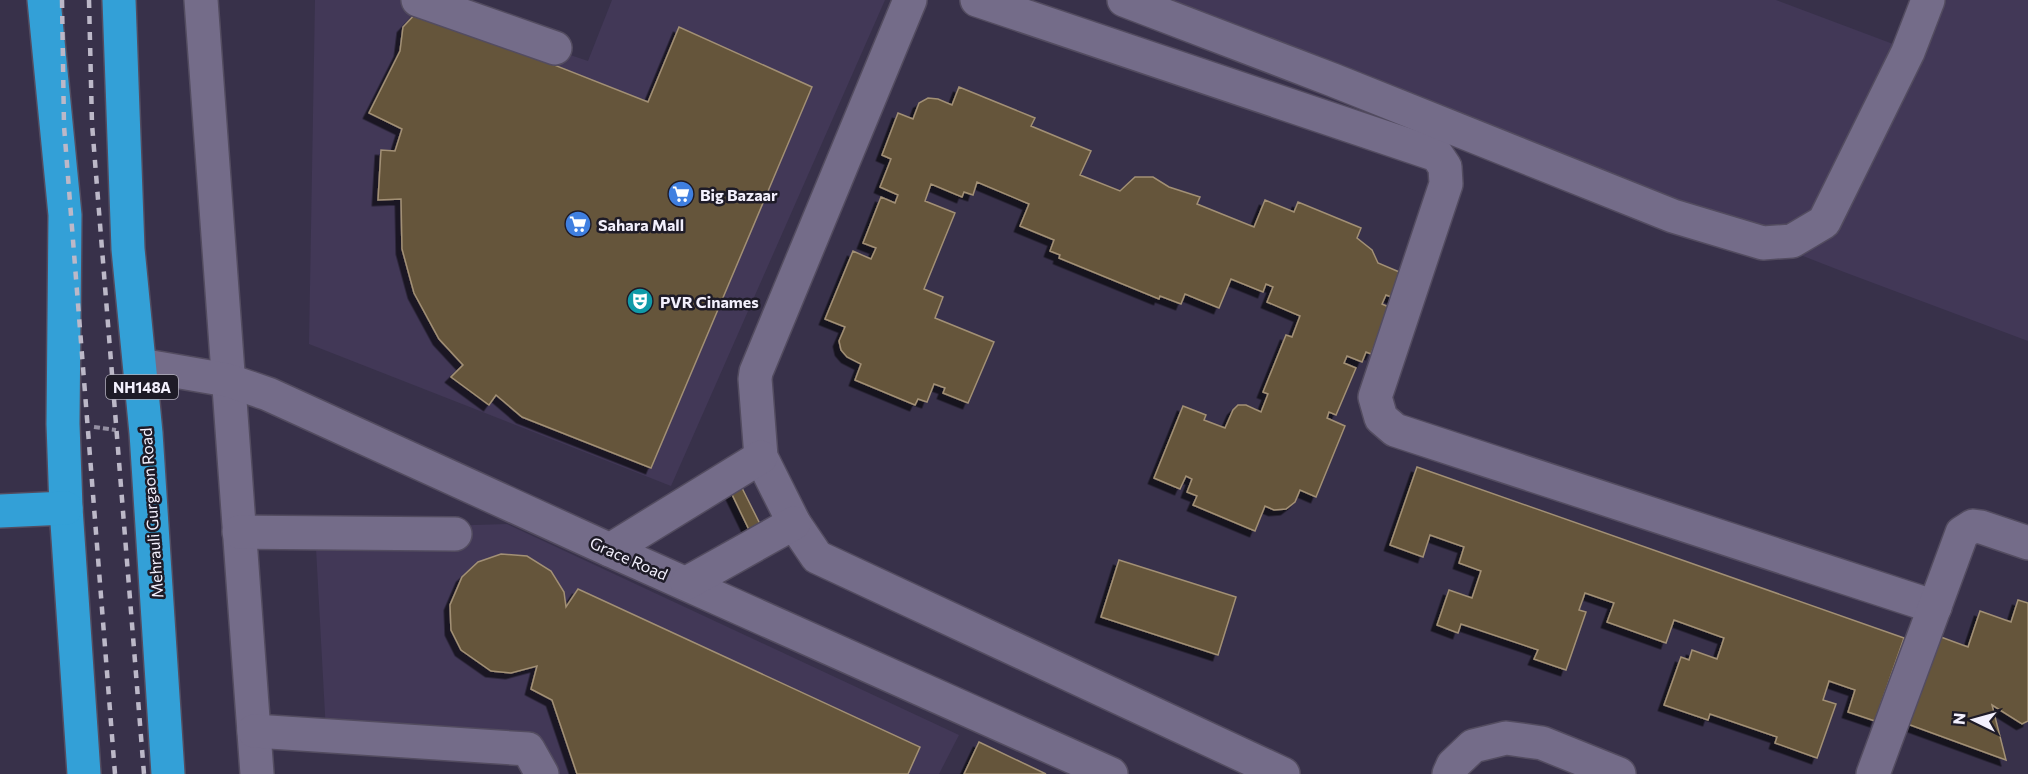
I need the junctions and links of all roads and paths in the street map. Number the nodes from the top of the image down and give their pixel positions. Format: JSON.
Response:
{"nodes":[{"id":1,"x":44,"y":0,"type":"edge"},
{"id":2,"x":120,"y":0,"type":"edge"},
{"id":3,"x":201,"y":0,"type":"edge"},
{"id":4,"x":418,"y":0,"type":"edge"},
{"id":5,"x":910,"y":0,"type":"edge"},
{"id":6,"x":977,"y":0,"type":"edge"},
{"id":7,"x":1124,"y":0,"type":"edge"},
{"id":8,"x":1928,"y":0,"type":"edge"},
{"id":9,"x":555,"y":48,"type":"dead end"},
{"id":10,"x":140,"y":365,"type":"junction"},
{"id":11,"x":228,"y":380,"type":"junction"},
{"id":12,"x":63,"y":424,"type":"junction"},
{"id":13,"x":146,"y":433,"type":"junction"},
{"id":14,"x":761,"y":457,"type":"junction"},
{"id":15,"x":66,"y":508,"type":"junction"},
{"id":16,"x":0,"y":511,"type":"edge"},
{"id":17,"x":794,"y":523,"type":"junction"},
{"id":18,"x":239,"y":532,"type":"junction"},
{"id":19,"x":455,"y":534,"type":"dead end"},
{"id":20,"x":2028,"y":543,"type":"edge"},
{"id":21,"x":610,"y":550,"type":"junction"},
{"id":22,"x":687,"y":583,"type":"junction"},
{"id":23,"x":1935,"y":607,"type":"junction"},
{"id":24,"x":254,"y":731,"type":"junction"},
{"id":25,"x":84,"y":774,"type":"edge"},
{"id":26,"x":168,"y":774,"type":"edge"},
{"id":27,"x":257,"y":774,"type":"edge"},
{"id":28,"x":542,"y":774,"type":"edge"},
{"id":29,"x":1111,"y":774,"type":"edge"},
{"id":30,"x":1283,"y":774,"type":"edge"},
{"id":31,"x":1449,"y":774,"type":"edge"},
{"id":32,"x":1619,"y":774,"type":"edge"},
{"id":33,"x":1873,"y":774,"type":"edge"}],
"edges":[{"from":1,"to":12,"type":"highway"},
{"from":2,"to":10,"type":"highway","name":"Mehrauli Gurgaon Road","number":"NH148A"},
{"from":3,"to":11,"type":"street"},
{"from":4,"to":9,"type":"street"},
{"from":5,"to":14,"type":"street"},
{"from":6,"to":23,"type":"street"},
{"from":7,"to":8,"type":"street"},
{"from":10,"to":11,"type":"street","name":"Grace Road"},
{"from":10,"to":13,"type":"highway","name":"Mehrauli Gurgaon Road","number":"NH148A"},
{"from":11,"to":18,"type":"street"},
{"from":11,"to":21,"type":"street","name":"Grace Road"},
{"from":12,"to":13,"type":"path"},
{"from":12,"to":15,"type":"highway"},
{"from":13,"to":26,"type":"highway","name":"Mehrauli Gurgaon Road","number":"NH148A"},
{"from":14,"to":17,"type":"street"},
{"from":14,"to":21,"type":"street"},
{"from":15,"to":16,"type":"highway"},
{"from":15,"to":25,"type":"highway"},
{"from":17,"to":22,"type":"street"},
{"from":17,"to":30,"type":"street"},
{"from":18,"to":19,"type":"street"},
{"from":18,"to":24,"type":"street"},
{"from":20,"to":23,"type":"street"},
{"from":21,"to":22,"type":"street","name":"Grace Road"},
{"from":22,"to":29,"type":"street","name":"Grace Road"},
{"from":23,"to":33,"type":"street"},
{"from":24,"to":27,"type":"street"},
{"from":24,"to":28,"type":"street"},
{"from":31,"to":32,"type":"street"}]}
